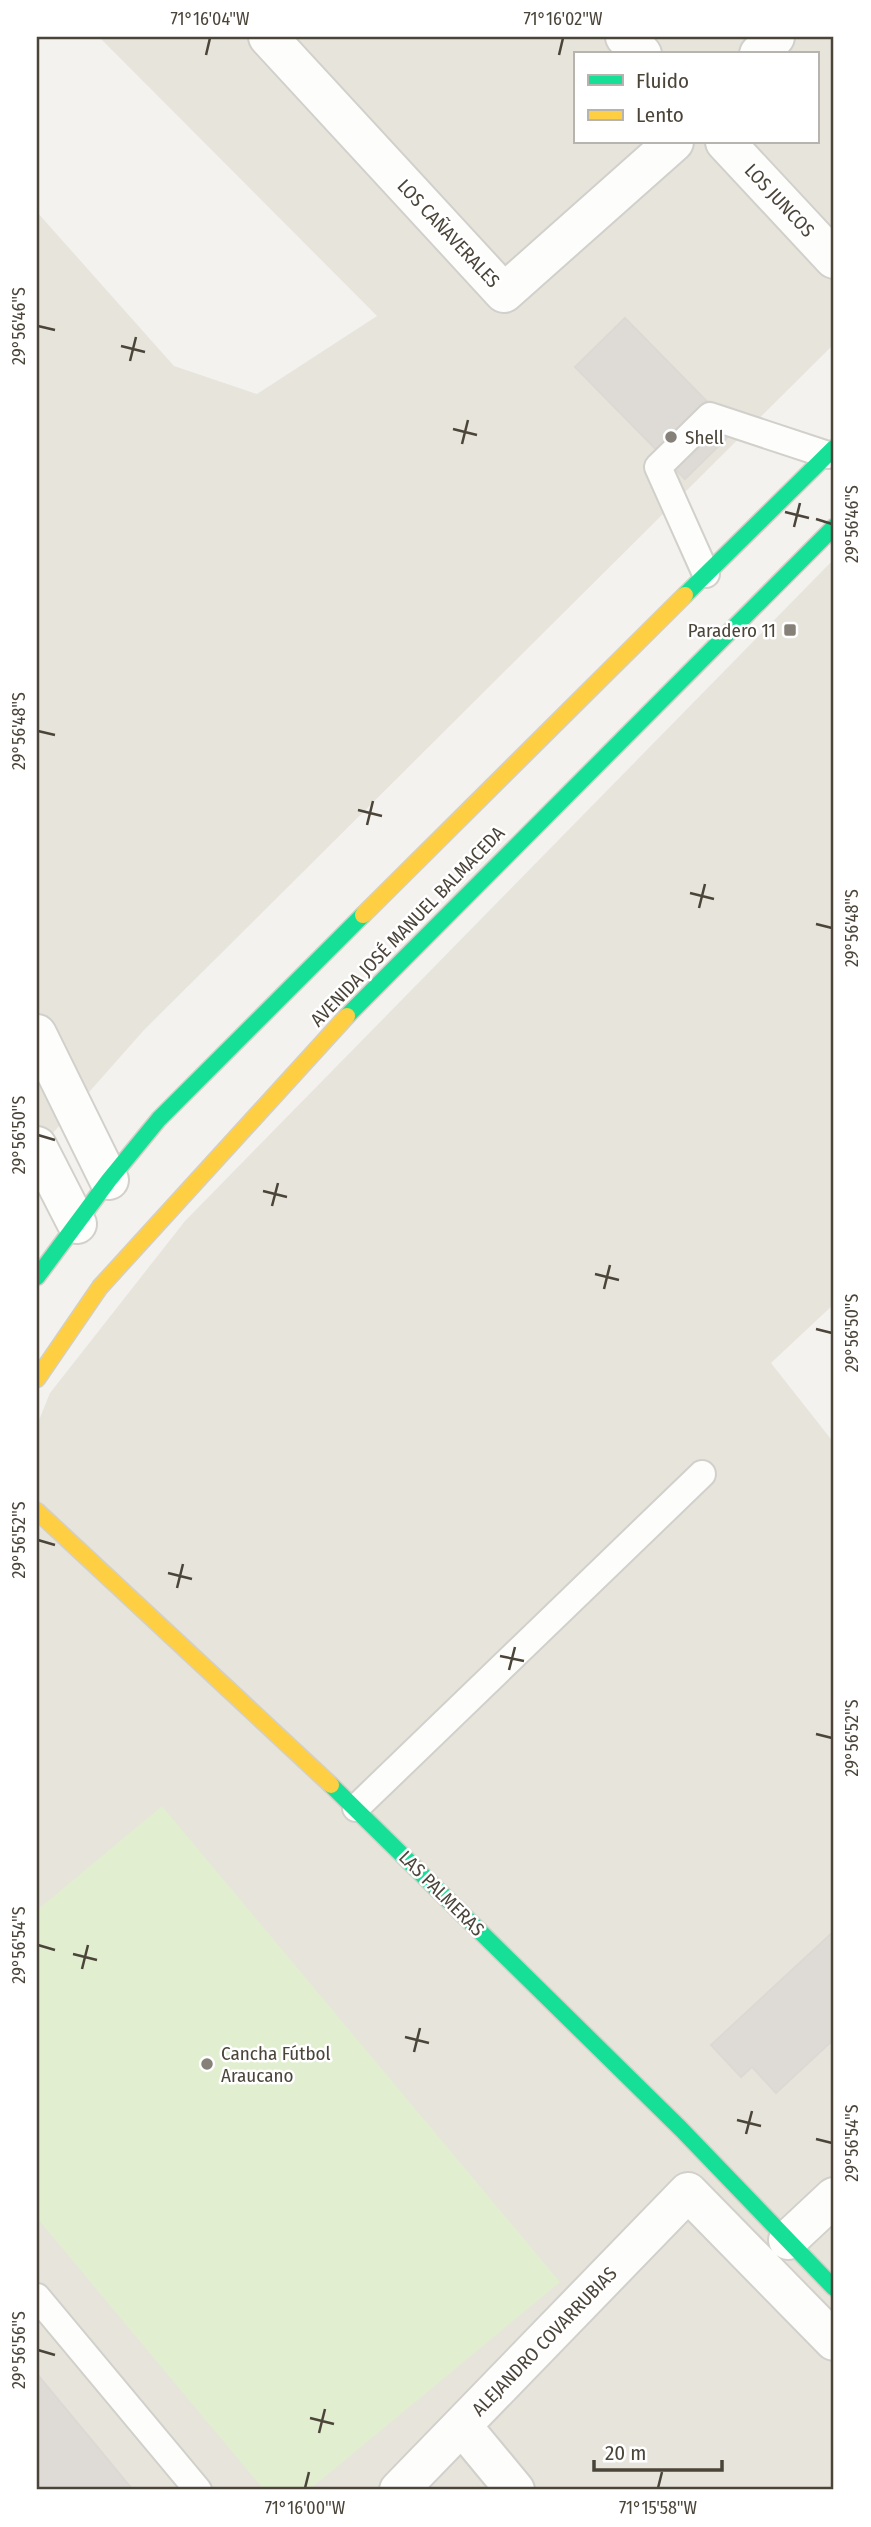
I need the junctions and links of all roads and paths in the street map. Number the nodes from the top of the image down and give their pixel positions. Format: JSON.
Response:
{"nodes":[{"id":1,"x":268,"y":37,"type":"edge"},
{"id":2,"x":625,"y":37,"type":"edge"},
{"id":3,"x":775,"y":37,"type":"edge"},
{"id":4,"x":640,"y":52,"type":"edge"},
{"id":5,"x":761,"y":52,"type":"edge"},
{"id":6,"x":672,"y":144,"type":"edge"},
{"id":7,"x":727,"y":144,"type":"edge"},
{"id":8,"x":834,"y":259,"type":"edge"},
{"id":9,"x":831,"y":452,"type":"edge"},
{"id":10,"x":834,"y":527,"type":"edge"},
{"id":11,"x":706,"y":574,"type":"junction"},
{"id":12,"x":37,"y":1034,"type":"edge"},
{"id":13,"x":37,"y":1146,"type":"edge"},
{"id":14,"x":109,"y":1180,"type":"junction"},
{"id":15,"x":77,"y":1224,"type":"junction"},
{"id":16,"x":37,"y":1278,"type":"edge"},
{"id":17,"x":37,"y":1379,"type":"edge"},
{"id":18,"x":702,"y":1474,"type":"dead end"},
{"id":19,"x":37,"y":1511,"type":"edge"},
{"id":20,"x":356,"y":1808,"type":"junction"},
{"id":21,"x":834,"y":2197,"type":"edge"},
{"id":22,"x":788,"y":2240,"type":"junction"},
{"id":23,"x":834,"y":2288,"type":"edge"},
{"id":24,"x":37,"y":2297,"type":"edge"},
{"id":25,"x":834,"y":2341,"type":"edge"},
{"id":26,"x":462,"y":2426,"type":"junction"},
{"id":27,"x":198,"y":2490,"type":"edge"},
{"id":28,"x":399,"y":2490,"type":"edge"},
{"id":29,"x":515,"y":2490,"type":"edge"}],
"edges":[{"from":1,"to":6,"type":"street","name":"LOS CAÑAVERALES"},
{"from":2,"to":4,"type":"street"},
{"from":3,"to":5,"type":"street"},
{"from":7,"to":8,"type":"street","name":"LOS JUNCOS"},
{"from":9,"to":11,"type":"main road","name":"AVENIDA JOSÉ MANUEL BALMACEDA"},
{"from":9,"to":11,"type":"lane"},
{"from":10,"to":17,"type":"main road","name":"AVENIDA JOSÉ MANUEL BALMACEDA"},
{"from":11,"to":14,"type":"main road","name":"AVENIDA JOSÉ MANUEL BALMACEDA"},
{"from":12,"to":14,"type":"street"},
{"from":13,"to":15,"type":"street"},
{"from":14,"to":15,"type":"main road","name":"AVENIDA JOSÉ MANUEL BALMACEDA"},
{"from":15,"to":16,"type":"main road","name":"AVENIDA JOSÉ MANUEL BALMACEDA"},
{"from":18,"to":20,"type":"lane"},
{"from":19,"to":20,"type":"main road","name":"LAS PALMERAS"},
{"from":20,"to":22,"type":"main road","name":"LAS PALMERAS"},
{"from":21,"to":22,"type":"street"},
{"from":22,"to":23,"type":"main road","name":"LAS PALMERAS"},
{"from":24,"to":27,"type":"lane"},
{"from":25,"to":26,"type":"street","name":"ALEJANDRO COVARRUBIAS"},
{"from":26,"to":28,"type":"street","name":"ALEJANDRO COVARRUBIAS"},
{"from":26,"to":29,"type":"street"}]}
